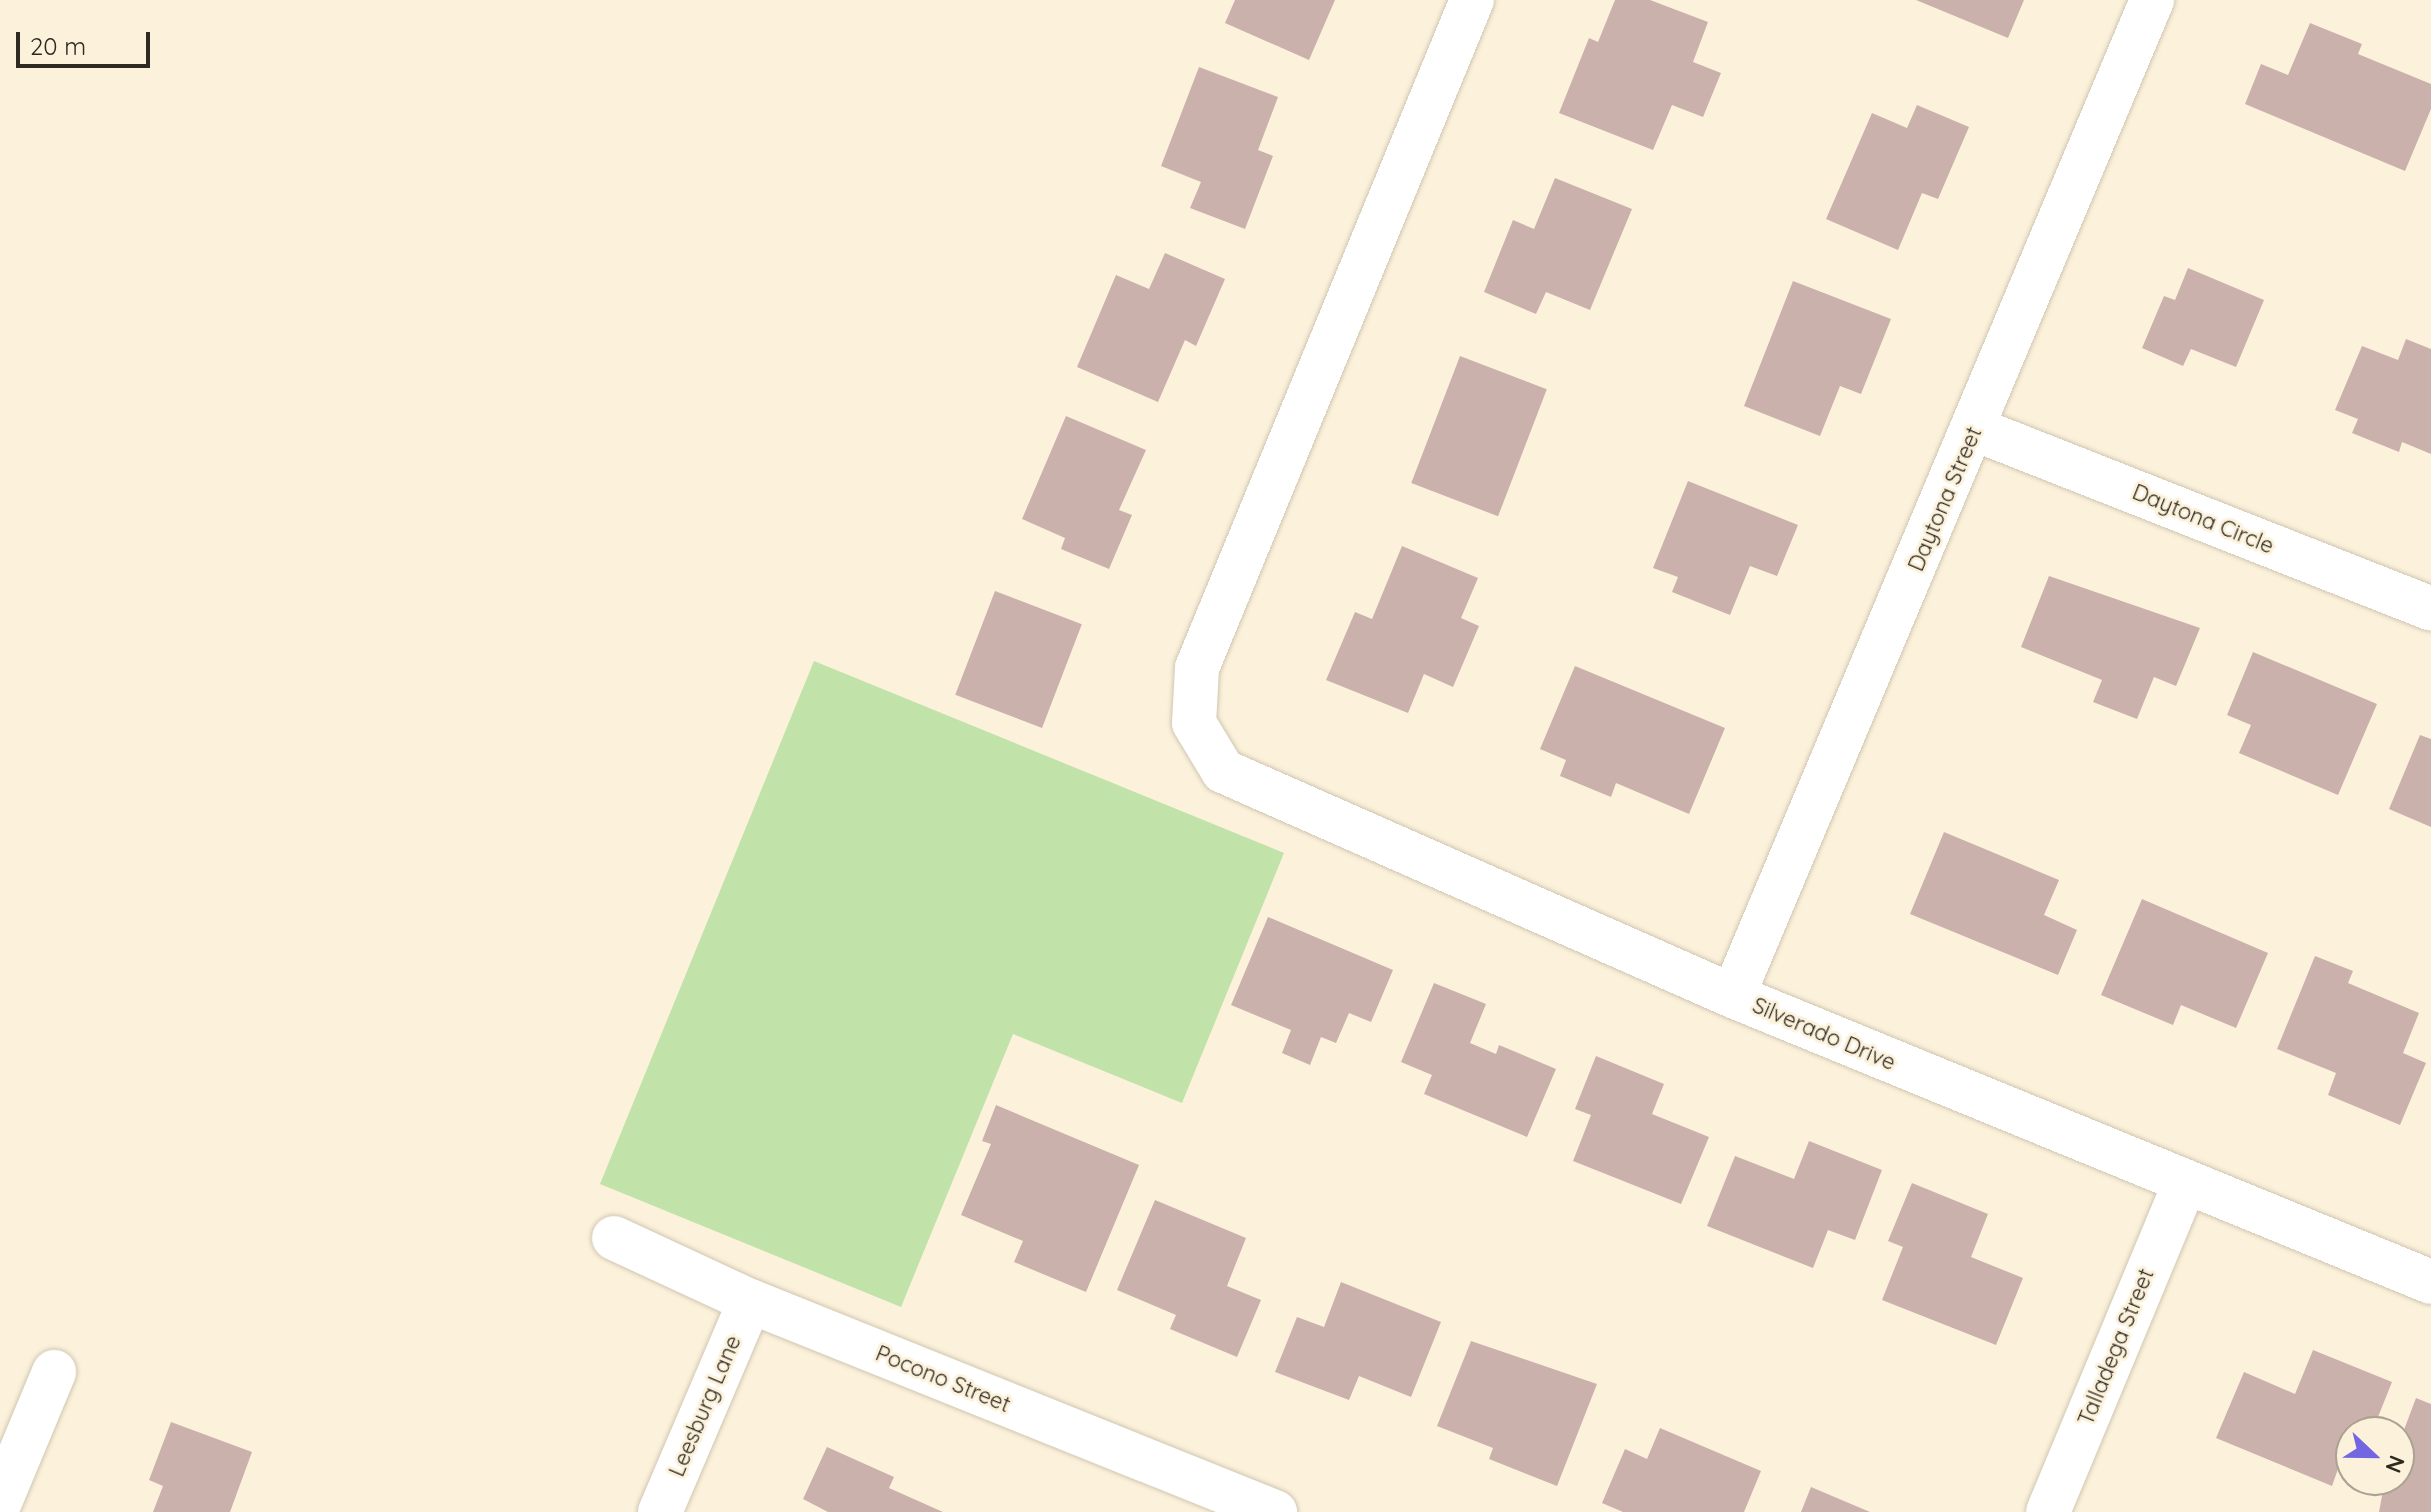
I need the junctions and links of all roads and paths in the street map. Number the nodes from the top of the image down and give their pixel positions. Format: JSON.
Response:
{"nodes":[{"id":1,"x":1472,"y":0,"type":"edge"},
{"id":2,"x":2152,"y":0,"type":"edge"},
{"id":3,"x":1975,"y":429,"type":"junction"},
{"id":4,"x":2431,"y":609,"type":"edge"},
{"id":5,"x":1733,"y":996,"type":"junction"},
{"id":6,"x":2185,"y":1183,"type":"junction"},
{"id":7,"x":614,"y":1238,"type":"dead end"},
{"id":8,"x":2431,"y":1282,"type":"edge"},
{"id":9,"x":750,"y":1301,"type":"junction"},
{"id":10,"x":54,"y":1372,"type":"dead end"},
{"id":11,"x":0,"y":1502,"type":"edge"},
{"id":12,"x":660,"y":1512,"type":"edge"},
{"id":13,"x":1275,"y":1512,"type":"edge"},
{"id":14,"x":2048,"y":1512,"type":"edge"}],
"edges":[{"from":1,"to":5,"type":"street","name":"Silverado Drive"},
{"from":2,"to":3,"type":"street","name":"Daytona Street"},
{"from":3,"to":4,"type":"street","name":"Daytona Circle"},
{"from":3,"to":5,"type":"street","name":"Daytona Street"},
{"from":5,"to":6,"type":"street","name":"Silverado Drive"},
{"from":6,"to":8,"type":"street","name":"Silverado Drive"},
{"from":6,"to":14,"type":"street","name":"Talladega Street"},
{"from":7,"to":9,"type":"street","name":"Pocono Street"},
{"from":9,"to":12,"type":"street","name":"Leesburg Lane"},
{"from":9,"to":13,"type":"street","name":"Pocono Street"},
{"from":10,"to":11,"type":"street"}]}
